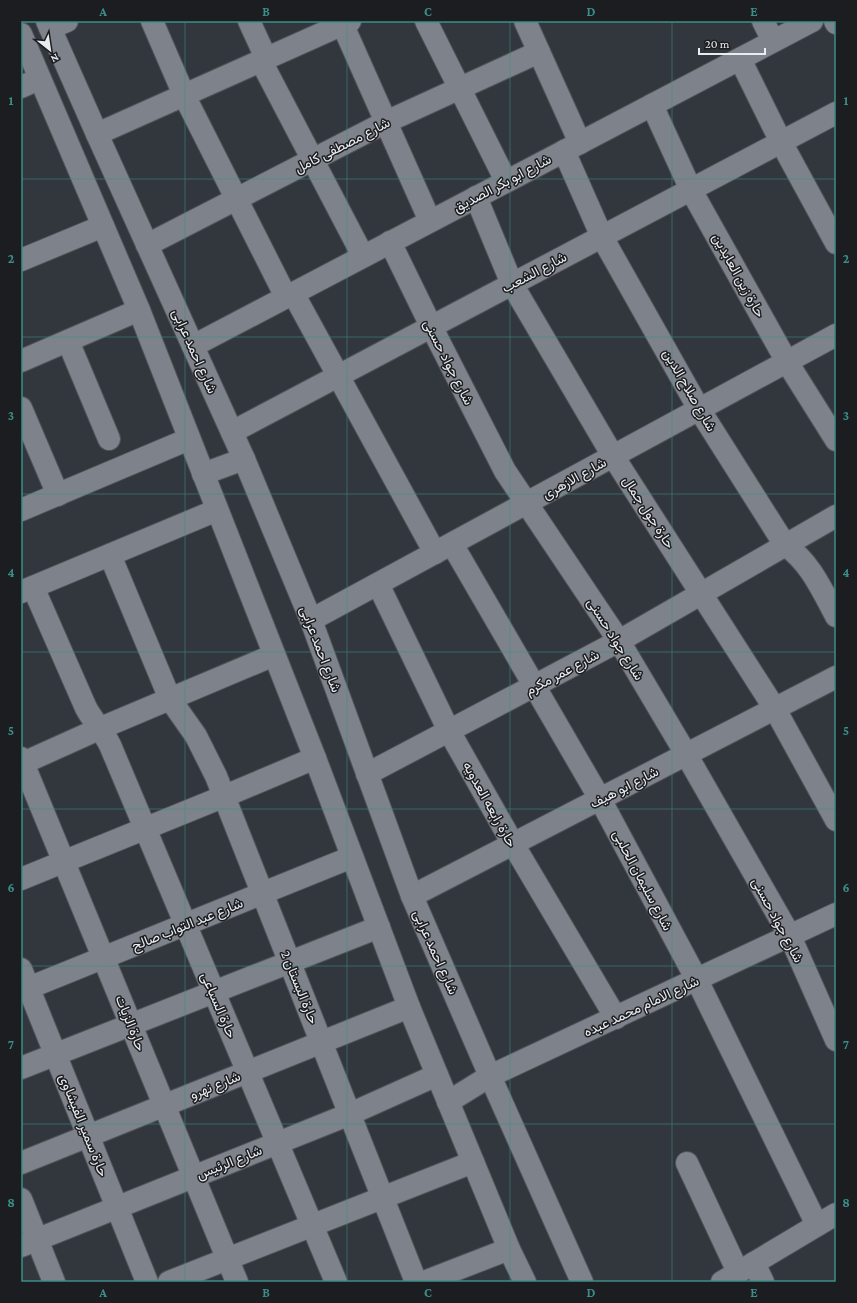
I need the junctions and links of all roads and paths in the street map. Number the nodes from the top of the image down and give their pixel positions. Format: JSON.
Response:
{"nodes":[{"id":1,"x":152,"y":21,"type":"edge"},
{"id":2,"x":249,"y":21,"type":"edge"},
{"id":3,"x":426,"y":21,"type":"edge"},
{"id":4,"x":525,"y":21,"type":"edge"},
{"id":5,"x":763,"y":21,"type":"edge"},
{"id":6,"x":812,"y":21,"type":"edge"},
{"id":7,"x":344,"y":22,"type":"edge"},
{"id":8,"x":55,"y":23,"type":"edge"},
{"id":9,"x":21,"y":34,"type":"edge"},
{"id":10,"x":773,"y":41,"type":"junction"},
{"id":11,"x":539,"y":52,"type":"junction"},
{"id":12,"x":740,"y":59,"type":"junction"},
{"id":13,"x":264,"y":60,"type":"junction"},
{"id":14,"x":30,"y":83,"type":"edge"},
{"id":15,"x":460,"y":89,"type":"junction"},
{"id":16,"x":184,"y":95,"type":"junction"},
{"id":17,"x":652,"y":105,"type":"junction"},
{"id":18,"x":836,"y":113,"type":"edge"},
{"id":19,"x":386,"y":122,"type":"junction"},
{"id":20,"x":97,"y":134,"type":"junction"},
{"id":21,"x":781,"y":142,"type":"junction"},
{"id":22,"x":572,"y":147,"type":"junction"},
{"id":23,"x":313,"y":160,"type":"junction"},
{"id":24,"x":506,"y":181,"type":"junction"},
{"id":25,"x":691,"y":190,"type":"junction"},
{"id":26,"x":476,"y":197,"type":"junction"},
{"id":27,"x":236,"y":200,"type":"junction"},
{"id":28,"x":430,"y":222,"type":"junction"},
{"id":29,"x":103,"y":226,"type":"junction"},
{"id":30,"x":602,"y":236,"type":"junction"},
{"id":31,"x":390,"y":242,"type":"junction"},
{"id":32,"x":836,"y":243,"type":"edge"},
{"id":33,"x":147,"y":245,"type":"junction"},
{"id":34,"x":363,"y":256,"type":"junction"},
{"id":35,"x":21,"y":260,"type":"edge"},
{"id":36,"x":512,"y":284,"type":"junction"},
{"id":37,"x":290,"y":295,"type":"junction"},
{"id":38,"x":139,"y":310,"type":"junction"},
{"id":39,"x":431,"y":326,"type":"junction"},
{"id":40,"x":836,"y":335,"type":"edge"},
{"id":41,"x":68,"y":341,"type":"junction"},
{"id":42,"x":193,"y":346,"type":"junction"},
{"id":43,"x":21,"y":361,"type":"edge"},
{"id":44,"x":787,"y":362,"type":"junction"},
{"id":45,"x":338,"y":375,"type":"junction"},
{"id":46,"x":21,"y":408,"type":"edge"},
{"id":47,"x":699,"y":409,"type":"junction"},
{"id":48,"x":232,"y":432,"type":"junction"},
{"id":49,"x":108,"y":439,"type":"dead end"},
{"id":50,"x":189,"y":439,"type":"junction"},
{"id":51,"x":836,"y":440,"type":"edge"},
{"id":52,"x":613,"y":456,"type":"junction"},
{"id":53,"x":244,"y":459,"type":"junction"},
{"id":54,"x":203,"y":474,"type":"junction"},
{"id":55,"x":58,"y":495,"type":"junction"},
{"id":56,"x":527,"y":503,"type":"junction"},
{"id":57,"x":21,"y":510,"type":"edge"},
{"id":58,"x":217,"y":510,"type":"junction"},
{"id":59,"x":836,"y":516,"type":"edge"},
{"id":60,"x":785,"y":545,"type":"junction"},
{"id":61,"x":443,"y":549,"type":"junction"},
{"id":62,"x":110,"y":555,"type":"junction"},
{"id":63,"x":378,"y":584,"type":"junction"},
{"id":64,"x":27,"y":590,"type":"edge"},
{"id":65,"x":701,"y":594,"type":"junction"},
{"id":66,"x":836,"y":616,"type":"edge"},
{"id":67,"x":311,"y":620,"type":"junction"},
{"id":68,"x":620,"y":641,"type":"junction"},
{"id":69,"x":274,"y":655,"type":"junction"},
{"id":70,"x":836,"y":677,"type":"edge"},
{"id":71,"x":535,"y":686,"type":"junction"},
{"id":72,"x":170,"y":699,"type":"junction"},
{"id":73,"x":775,"y":709,"type":"junction"},
{"id":74,"x":101,"y":728,"type":"junction"},
{"id":75,"x":449,"y":731,"type":"junction"},
{"id":76,"x":686,"y":754,"type":"junction"},
{"id":77,"x":315,"y":758,"type":"junction"},
{"id":78,"x":22,"y":762,"type":"edge"},
{"id":79,"x":367,"y":774,"type":"junction"},
{"id":80,"x":225,"y":796,"type":"junction"},
{"id":81,"x":600,"y":799,"type":"junction"},
{"id":82,"x":836,"y":820,"type":"edge"},
{"id":83,"x":145,"y":828,"type":"junction"},
{"id":84,"x":513,"y":844,"type":"junction"},
{"id":85,"x":352,"y":857,"type":"junction"},
{"id":86,"x":64,"y":862,"type":"junction"},
{"id":87,"x":21,"y":879,"type":"edge"},
{"id":88,"x":262,"y":893,"type":"junction"},
{"id":89,"x":412,"y":896,"type":"junction"},
{"id":90,"x":836,"y":914,"type":"edge"},
{"id":91,"x":185,"y":924,"type":"junction"},
{"id":92,"x":379,"y":927,"type":"junction"},
{"id":93,"x":790,"y":936,"type":"junction"},
{"id":94,"x":104,"y":957,"type":"junction"},
{"id":95,"x":290,"y":962,"type":"junction"},
{"id":96,"x":697,"y":980,"type":"junction"},
{"id":97,"x":24,"y":982,"type":"edge"},
{"id":98,"x":214,"y":992,"type":"junction"},
{"id":99,"x":409,"y":1007,"type":"junction"},
{"id":100,"x":616,"y":1018,"type":"junction"},
{"id":101,"x":131,"y":1024,"type":"junction"},
{"id":102,"x":836,"y":1040,"type":"edge"},
{"id":103,"x":322,"y":1042,"type":"junction"},
{"id":104,"x":55,"y":1054,"type":"junction"},
{"id":105,"x":21,"y":1068,"type":"edge"},
{"id":106,"x":248,"y":1072,"type":"junction"},
{"id":107,"x":437,"y":1075,"type":"junction"},
{"id":108,"x":490,"y":1076,"type":"junction"},
{"id":109,"x":448,"y":1102,"type":"junction"},
{"id":110,"x":164,"y":1105,"type":"junction"},
{"id":111,"x":350,"y":1114,"type":"junction"},
{"id":112,"x":88,"y":1136,"type":"junction"},
{"id":113,"x":278,"y":1143,"type":"junction"},
{"id":114,"x":473,"y":1162,"type":"junction"},
{"id":115,"x":21,"y":1163,"type":"edge"},
{"id":116,"x":687,"y":1163,"type":"dead end"},
{"id":117,"x":194,"y":1176,"type":"junction"},
{"id":118,"x":383,"y":1199,"type":"junction"},
{"id":119,"x":21,"y":1200,"type":"edge"},
{"id":120,"x":117,"y":1208,"type":"junction"},
{"id":121,"x":831,"y":1217,"type":"edge"},
{"id":122,"x":312,"y":1226,"type":"junction"},
{"id":123,"x":29,"y":1243,"type":"edge"},
{"id":124,"x":509,"y":1249,"type":"junction"},
{"id":125,"x":228,"y":1259,"type":"junction"},
{"id":126,"x":744,"y":1275,"type":"edge"},
{"id":127,"x":54,"y":1282,"type":"edge"},
{"id":128,"x":147,"y":1282,"type":"edge"},
{"id":129,"x":169,"y":1282,"type":"edge"},
{"id":130,"x":238,"y":1282,"type":"edge"},
{"id":131,"x":336,"y":1282,"type":"edge"},
{"id":132,"x":416,"y":1282,"type":"edge"},
{"id":133,"x":424,"y":1282,"type":"edge"},
{"id":134,"x":525,"y":1282,"type":"edge"},
{"id":135,"x":582,"y":1282,"type":"edge"}],
"edges":[{"from":1,"to":16,"type":"street","name":"شارع سليمان الحلبى"},
{"from":2,"to":13,"type":"street"},
{"from":3,"to":15,"type":"street"},
{"from":4,"to":11,"type":"street","name":"شارع صلاح الدين"},
{"from":5,"to":10,"type":"street"},
{"from":6,"to":10,"type":"street","name":"شارع ابو بكر الصديق"},
{"from":7,"to":13,"type":"street"},
{"from":7,"to":19,"type":"street"},
{"from":8,"to":20,"type":"street","name":"شارع احمد عرابى"},
{"from":9,"to":14,"type":"street"},
{"from":10,"to":12,"type":"street","name":"شارع ابو بكر الصديق"},
{"from":11,"to":15,"type":"street","name":"شارع مصطفى كامل"},
{"from":11,"to":22,"type":"street","name":"شارع صلاح الدين"},
{"from":12,"to":17,"type":"street","name":"شارع ابو بكر الصديق"},
{"from":12,"to":21,"type":"street"},
{"from":13,"to":16,"type":"street"},
{"from":13,"to":23,"type":"street"},
{"from":14,"to":29,"type":"street"},
{"from":15,"to":19,"type":"street","name":"شارع مصطفى كامل"},
{"from":15,"to":24,"type":"street"},
{"from":16,"to":20,"type":"street"},
{"from":16,"to":27,"type":"street","name":"شارع سليمان الحلبى"},
{"from":17,"to":22,"type":"street","name":"شارع ابو بكر الصديق"},
{"from":17,"to":25,"type":"street","name":"حارة زين العابدين"},
{"from":18,"to":21,"type":"street","name":"شارع الشعب"},
{"from":19,"to":23,"type":"street","name":"شارع مصطفى كامل"},
{"from":19,"to":28,"type":"street"},
{"from":20,"to":33,"type":"street","name":"شارع احمد عرابى"},
{"from":21,"to":25,"type":"street","name":"شارع الشعب"},
{"from":21,"to":32,"type":"street"},
{"from":22,"to":24,"type":"street","name":"شارع ابو بكر الصديق"},
{"from":22,"to":30,"type":"street","name":"شارع صلاح الدين"},
{"from":23,"to":27,"type":"street","name":"شارع مصطفى كامل"},
{"from":23,"to":34,"type":"street"},
{"from":24,"to":26,"type":"street","name":"شارع ابو بكر الصديق"},
{"from":25,"to":30,"type":"street","name":"شارع الشعب"},
{"from":25,"to":44,"type":"street","name":"حارة زين العابدين"},
{"from":26,"to":28,"type":"street","name":"شارع ابو بكر الصديق"},
{"from":26,"to":36,"type":"street","name":"حارة جول جمال"},
{"from":27,"to":33,"type":"street","name":"شارع مصطفى كامل"},
{"from":27,"to":37,"type":"street","name":"شارع سليمان الحلبى"},
{"from":28,"to":31,"type":"street","name":"شارع ابو بكر الصديق"},
{"from":29,"to":35,"type":"street"},
{"from":29,"to":38,"type":"street"},
{"from":30,"to":36,"type":"street","name":"شارع الشعب"},
{"from":30,"to":47,"type":"street","name":"شارع صلاح الدين"},
{"from":31,"to":34,"type":"street","name":"شارع ابو بكر الصديق"},
{"from":31,"to":39,"type":"street","name":"شارع جواد حسنى"},
{"from":33,"to":42,"type":"street","name":"شارع احمد عرابى"},
{"from":34,"to":37,"type":"street","name":"شارع ابو بكر الصديق"},
{"from":36,"to":39,"type":"street","name":"شارع الشعب"},
{"from":36,"to":52,"type":"street","name":"حارة جول جمال"},
{"from":37,"to":42,"type":"street","name":"شارع ابو بكر الصديق"},
{"from":37,"to":45,"type":"street","name":"شارع سليمان الحلبى"},
{"from":38,"to":41,"type":"street"},
{"from":38,"to":50,"type":"street"},
{"from":39,"to":45,"type":"street","name":"شارع الشعب"},
{"from":39,"to":56,"type":"street","name":"شارع جواد حسنى"},
{"from":40,"to":44,"type":"street","name":"شارع الازهرى"},
{"from":41,"to":43,"type":"street"},
{"from":41,"to":49,"type":"street"},
{"from":42,"to":48,"type":"street","name":"شارع احمد عرابى"},
{"from":44,"to":47,"type":"street","name":"شارع الازهرى"},
{"from":44,"to":51,"type":"street","name":"حارة زين العابدين"},
{"from":45,"to":48,"type":"street","name":"شارع الشعب"},
{"from":45,"to":61,"type":"street","name":"شارع سليمان الحلبى"},
{"from":46,"to":55,"type":"street"},
{"from":47,"to":52,"type":"street","name":"شارع الازهرى"},
{"from":47,"to":60,"type":"street","name":"شارع صلاح الدين"},
{"from":48,"to":53,"type":"street","name":"شارع احمد عرابى"},
{"from":50,"to":54,"type":"street"},
{"from":50,"to":55,"type":"street"},
{"from":52,"to":56,"type":"street","name":"شارع الازهرى"},
{"from":52,"to":65,"type":"street","name":"حارة جول جمال"},
{"from":53,"to":54,"type":"street"},
{"from":53,"to":67,"type":"street","name":"شارع احمد عرابى"},
{"from":54,"to":58,"type":"street"},
{"from":55,"to":57,"type":"street"},
{"from":56,"to":61,"type":"street","name":"شارع الازهرى"},
{"from":56,"to":68,"type":"street","name":"شارع جواد حسنى"},
{"from":58,"to":62,"type":"street"},
{"from":58,"to":69,"type":"street"},
{"from":59,"to":60,"type":"street","name":"شارع عمر مكرم"},
{"from":60,"to":65,"type":"street","name":"شارع عمر مكرم"},
{"from":60,"to":66,"type":"street","name":"شارع صلاح الدين"},
{"from":61,"to":63,"type":"street","name":"شارع الازهرى"},
{"from":61,"to":71,"type":"street","name":"شارع سليمان الحلبى"},
{"from":62,"to":64,"type":"street"},
{"from":62,"to":72,"type":"street","name":"حارة البستان 2"},
{"from":63,"to":67,"type":"street","name":"شارع الازهرى"},
{"from":63,"to":75,"type":"street","name":"حارة رابعه العدويه"},
{"from":64,"to":74,"type":"street","name":"حارة السباعى"},
{"from":65,"to":68,"type":"street","name":"شارع عمر مكرم"},
{"from":65,"to":73,"type":"street","name":"حارة جول جمال"},
{"from":67,"to":79,"type":"street","name":"شارع احمد عرابى"},
{"from":68,"to":71,"type":"street","name":"شارع عمر مكرم"},
{"from":68,"to":76,"type":"street","name":"شارع جواد حسنى"},
{"from":69,"to":72,"type":"street"},
{"from":69,"to":77,"type":"street"},
{"from":70,"to":73,"type":"street","name":"شارع ابو هيف"},
{"from":71,"to":75,"type":"street","name":"شارع عمر مكرم"},
{"from":71,"to":81,"type":"street","name":"شارع سليمان الحلبى"},
{"from":72,"to":74,"type":"street"},
{"from":72,"to":80,"type":"street","name":"حارة البستان 2"},
{"from":73,"to":76,"type":"street","name":"شارع ابو هيف"},
{"from":73,"to":82,"type":"street","name":"حارة جول جمال"},
{"from":74,"to":78,"type":"street"},
{"from":74,"to":83,"type":"street","name":"حارة السباعى"},
{"from":75,"to":79,"type":"street","name":"شارع عمر مكرم"},
{"from":75,"to":84,"type":"street","name":"حارة رابعه العدويه"},
{"from":76,"to":81,"type":"street","name":"شارع ابو هيف"},
{"from":76,"to":93,"type":"street","name":"شارع جواد حسنى"},
{"from":77,"to":80,"type":"street"},
{"from":77,"to":85,"type":"street"},
{"from":78,"to":86,"type":"street","name":"حارة الزيات"},
{"from":79,"to":89,"type":"street","name":"شارع احمد عرابى"},
{"from":80,"to":83,"type":"street"},
{"from":80,"to":88,"type":"street","name":"حارة البستان 2"},
{"from":81,"to":84,"type":"street","name":"شارع ابو هيف"},
{"from":81,"to":96,"type":"street","name":"شارع سليمان الحلبى"},
{"from":83,"to":86,"type":"street"},
{"from":83,"to":91,"type":"street","name":"حارة السباعى"},
{"from":84,"to":89,"type":"street","name":"شارع ابو هيف"},
{"from":84,"to":100,"type":"street","name":"حارة رابعه العدويه"},
{"from":85,"to":88,"type":"street","name":"شارع عبد التواب صالح"},
{"from":85,"to":92,"type":"street"},
{"from":86,"to":87,"type":"street"},
{"from":86,"to":94,"type":"street","name":"حارة الزيات"},
{"from":88,"to":91,"type":"street","name":"شارع عبد التواب صالح"},
{"from":88,"to":95,"type":"street","name":"حارة البستان 2"},
{"from":89,"to":108,"type":"street","name":"شارع احمد عرابى"},
{"from":90,"to":93,"type":"street","name":"شارع الامام محمد عبده"},
{"from":91,"to":94,"type":"street","name":"شارع عبد التواب صالح"},
{"from":91,"to":98,"type":"street","name":"حارة السباعى"},
{"from":92,"to":95,"type":"street"},
{"from":92,"to":99,"type":"street"},
{"from":93,"to":96,"type":"street","name":"شارع الامام محمد عبده"},
{"from":93,"to":102,"type":"street","name":"شارع جواد حسنى"},
{"from":94,"to":97,"type":"street","name":"شارع عبد التواب صالح"},
{"from":94,"to":101,"type":"street","name":"حارة الزيات"},
{"from":95,"to":98,"type":"street"},
{"from":95,"to":103,"type":"street","name":"حارة البستان 2"},
{"from":96,"to":100,"type":"street","name":"شارع الامام محمد عبده"},
{"from":96,"to":121,"type":"street","name":"شارع سليمان الحلبى"},
{"from":97,"to":104,"type":"street","name":"حارة سمير الفيشاوى"},
{"from":98,"to":101,"type":"street"},
{"from":98,"to":106,"type":"street","name":"حارة السباعى"},
{"from":99,"to":103,"type":"street","name":"شارع نهرو"},
{"from":99,"to":107,"type":"street"},
{"from":100,"to":108,"type":"street","name":"شارع الامام محمد عبده"},
{"from":101,"to":104,"type":"street"},
{"from":101,"to":110,"type":"street","name":"حارة الزيات"},
{"from":103,"to":106,"type":"street","name":"شارع نهرو"},
{"from":103,"to":111,"type":"street","name":"حارة البستان 2"},
{"from":104,"to":105,"type":"street"},
{"from":104,"to":112,"type":"street","name":"حارة سمير الفيشاوى"},
{"from":106,"to":110,"type":"street","name":"شارع نهرو"},
{"from":106,"to":113,"type":"street","name":"حارة السباعى"},
{"from":107,"to":109,"type":"street"},
{"from":107,"to":111,"type":"street","name":"شارع الرئيس"},
{"from":108,"to":109,"type":"street","name":"شارع الامام محمد عبده"},
{"from":108,"to":135,"type":"street","name":"شارع احمد عرابى"},
{"from":109,"to":114,"type":"street"},
{"from":110,"to":112,"type":"street","name":"شارع نهرو"},
{"from":110,"to":117,"type":"street","name":"حارة الزيات"},
{"from":111,"to":113,"type":"street","name":"شارع الرئيس"},
{"from":111,"to":118,"type":"street","name":"حارة البستان 2"},
{"from":112,"to":115,"type":"street","name":"شارع نهرو"},
{"from":112,"to":120,"type":"street","name":"حارة سمير الفيشاوى"},
{"from":113,"to":117,"type":"street","name":"شارع الرئيس"},
{"from":113,"to":122,"type":"street","name":"حارة السباعى"},
{"from":114,"to":118,"type":"street"},
{"from":114,"to":124,"type":"street"},
{"from":116,"to":126,"type":"street"},
{"from":117,"to":120,"type":"street","name":"شارع الرئيس"},
{"from":117,"to":125,"type":"street","name":"حارة الزيات"},
{"from":118,"to":122,"type":"street"},
{"from":118,"to":132,"type":"street","name":"حارة البستان 2"},
{"from":119,"to":123,"type":"street"},
{"from":120,"to":123,"type":"street","name":"شارع الرئيس"},
{"from":120,"to":128,"type":"street","name":"حارة سمير الفيشاوى"},
{"from":121,"to":126,"type":"street"},
{"from":122,"to":125,"type":"street"},
{"from":122,"to":131,"type":"street","name":"حارة السباعى"},
{"from":123,"to":127,"type":"street"},
{"from":124,"to":133,"type":"street"},
{"from":124,"to":134,"type":"street"},
{"from":125,"to":129,"type":"street"},
{"from":125,"to":130,"type":"street","name":"حارة الزيات"}]}
